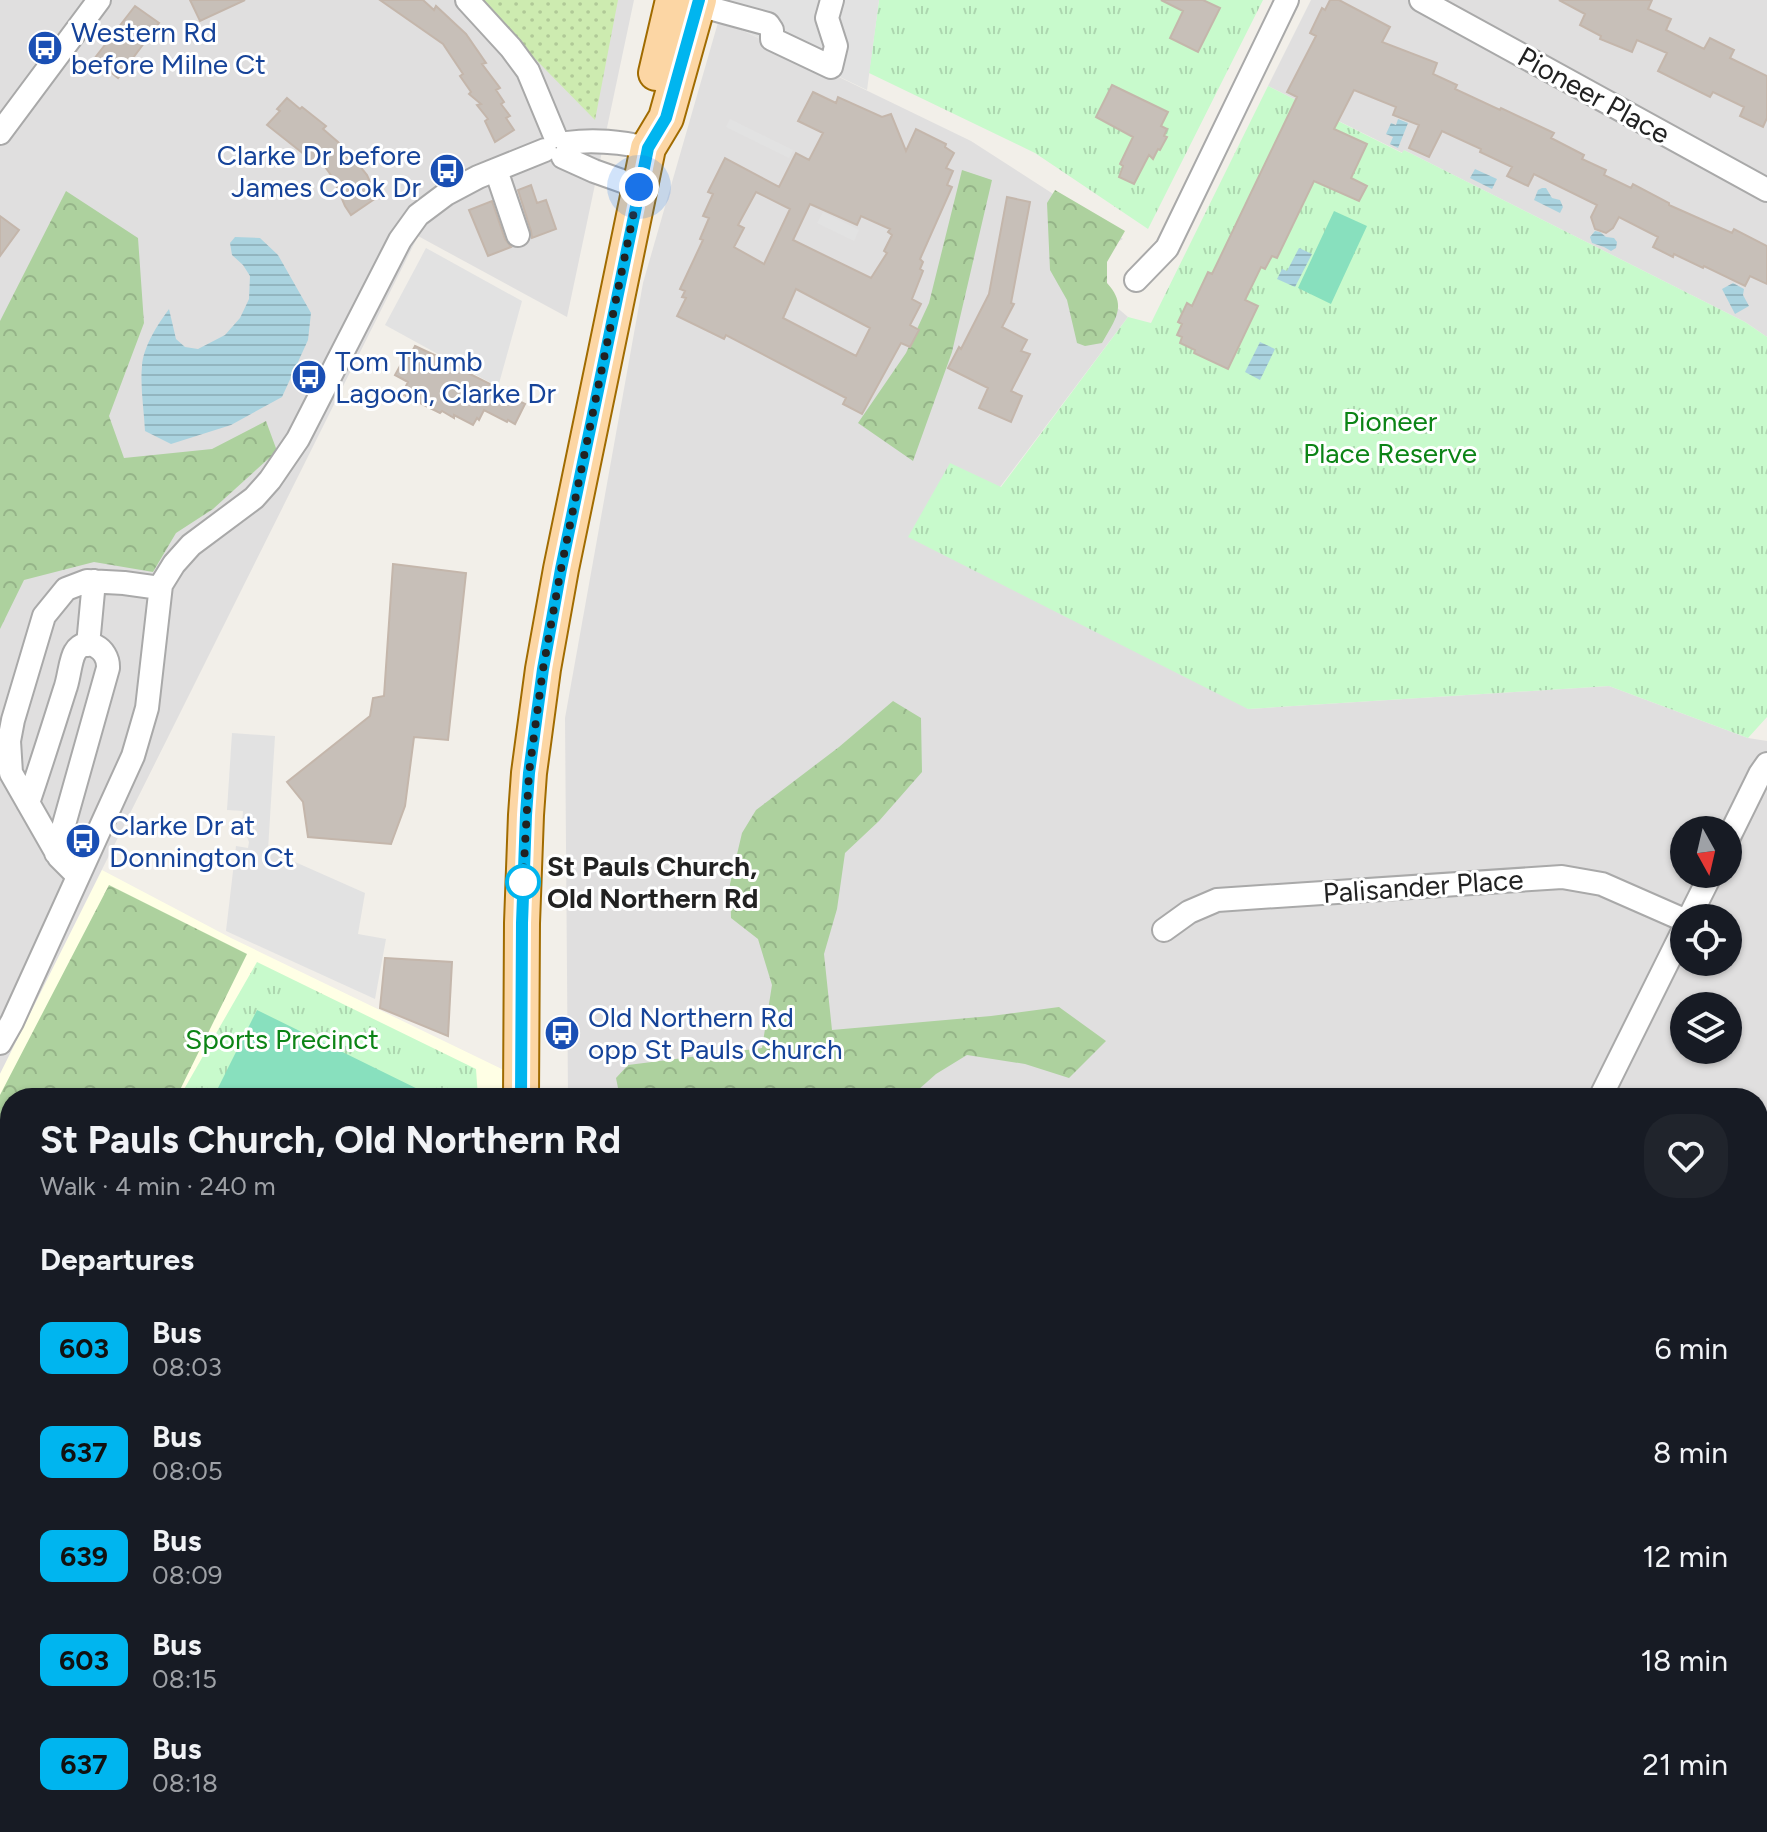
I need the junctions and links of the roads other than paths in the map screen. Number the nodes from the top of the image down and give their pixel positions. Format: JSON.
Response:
{"nodes":[{"id":1,"x":99,"y":0,"type":"edge"},
{"id":2,"x":467,"y":0,"type":"edge"},
{"id":3,"x":740,"y":0,"type":"edge"},
{"id":4,"x":832,"y":0,"type":"edge"},
{"id":5,"x":1287,"y":0,"type":"edge"},
{"id":6,"x":1421,"y":0,"type":"edge"},
{"id":7,"x":696,"y":1,"type":"edge"},
{"id":8,"x":0,"y":133,"type":"edge"},
{"id":9,"x":558,"y":147,"type":"junction"},
{"id":10,"x":648,"y":148,"type":"junction"},
{"id":11,"x":496,"y":170,"type":"junction"},
{"id":12,"x":639,"y":187,"type":"junction"},
{"id":13,"x":1767,"y":190,"type":"edge"},
{"id":14,"x":518,"y":235,"type":"dead end"},
{"id":15,"x":1136,"y":280,"type":"dead end"},
{"id":16,"x":94,"y":581,"type":"junction"},
{"id":17,"x":160,"y":588,"type":"junction"},
{"id":18,"x":88,"y":645,"type":"junction"},
{"id":19,"x":1767,"y":764,"type":"edge"},
{"id":20,"x":28,"y":803,"type":"junction"},
{"id":21,"x":1739,"y":816,"type":"edge"},
{"id":22,"x":56,"y":853,"type":"junction"},
{"id":23,"x":78,"y":876,"type":"junction"},
{"id":24,"x":1670,"y":912,"type":"edge"},
{"id":25,"x":1164,"y":930,"type":"dead end"},
{"id":26,"x":1670,"y":957,"type":"edge"},
{"id":27,"x":0,"y":1043,"type":"edge"},
{"id":28,"x":521,"y":1088,"type":"edge"},
{"id":29,"x":1605,"y":1088,"type":"edge"}],
"edges":[{"from":1,"to":8,"type":"street"},
{"from":2,"to":9,"type":"street"},
{"from":3,"to":7,"type":"street"},
{"from":4,"to":7,"type":"street"},
{"from":5,"to":15,"type":"street"},
{"from":6,"to":13,"type":"street","name":"Pioneer Place"},
{"from":7,"to":10,"type":"main road"},
{"from":9,"to":10,"type":"street"},
{"from":9,"to":11,"type":"street"},
{"from":9,"to":12,"type":"street"},
{"from":10,"to":12,"type":"main road"},
{"from":11,"to":14,"type":"street"},
{"from":11,"to":17,"type":"street"},
{"from":12,"to":28,"type":"main road"},
{"from":16,"to":17,"type":"street"},
{"from":16,"to":18,"type":"street"},
{"from":16,"to":20,"type":"street"},
{"from":17,"to":23,"type":"street"},
{"from":18,"to":20,"type":"street"},
{"from":18,"to":22,"type":"street"},
{"from":19,"to":21,"type":"street"},
{"from":20,"to":22,"type":"street"},
{"from":22,"to":23,"type":"street"},
{"from":23,"to":27,"type":"street"},
{"from":24,"to":25,"type":"street","name":"Palisander Place"},
{"from":26,"to":29,"type":"street"}]}
